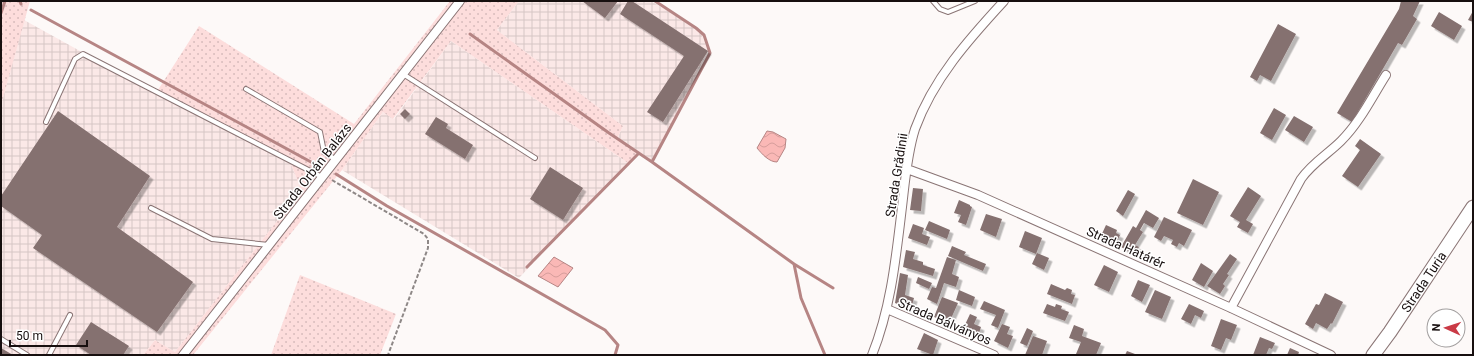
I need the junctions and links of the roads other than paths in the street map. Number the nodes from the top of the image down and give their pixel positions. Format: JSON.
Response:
{"nodes":[{"id":1,"x":460,"y":1,"type":"edge"},
{"id":2,"x":933,"y":1,"type":"edge"},
{"id":3,"x":975,"y":1,"type":"edge"},
{"id":4,"x":1004,"y":1,"type":"edge"},
{"id":5,"x":403,"y":74,"type":"junction"},
{"id":6,"x":1386,"y":75,"type":"dead end"},
{"id":7,"x":246,"y":90,"type":"dead end"},
{"id":8,"x":46,"y":122,"type":"dead end"},
{"id":9,"x":535,"y":158,"type":"dead end"},
{"id":10,"x":336,"y":160,"type":"junction"},
{"id":11,"x":908,"y":168,"type":"junction"},
{"id":12,"x":324,"y":176,"type":"junction"},
{"id":13,"x":1473,"y":207,"type":"edge"},
{"id":14,"x":151,"y":208,"type":"dead end"},
{"id":15,"x":269,"y":245,"type":"junction"},
{"id":16,"x":1231,"y":308,"type":"junction"},
{"id":17,"x":887,"y":309,"type":"junction"},
{"id":18,"x":70,"y":315,"type":"dead end"},
{"id":19,"x":1,"y":339,"type":"edge"},
{"id":20,"x":27,"y":355,"type":"edge"},
{"id":21,"x":49,"y":355,"type":"edge"},
{"id":22,"x":183,"y":355,"type":"edge"},
{"id":23,"x":872,"y":355,"type":"edge"},
{"id":24,"x":994,"y":355,"type":"edge"},
{"id":25,"x":1331,"y":355,"type":"edge"},
{"id":26,"x":1373,"y":355,"type":"edge"}],
"edges":[{"from":1,"to":5,"type":"street","name":"Strada Orbán Balázs"},
{"from":2,"to":3,"type":"lane"},
{"from":4,"to":11,"type":"street","name":"Strada Grădinii"},
{"from":5,"to":9,"type":"lane"},
{"from":5,"to":10,"type":"street","name":"Strada Orbán Balázs"},
{"from":6,"to":16,"type":"street"},
{"from":7,"to":10,"type":"lane"},
{"from":8,"to":12,"type":"lane"},
{"from":10,"to":12,"type":"street","name":"Strada Orbán Balázs"},
{"from":11,"to":16,"type":"street","name":"Strada Határér"},
{"from":11,"to":17,"type":"street","name":"Strada Grădinii"},
{"from":12,"to":15,"type":"street","name":"Strada Orbán Balázs"},
{"from":13,"to":26,"type":"main road","name":"Strada Turia"},
{"from":14,"to":15,"type":"lane"},
{"from":15,"to":22,"type":"street","name":"Strada Orbán Balázs"},
{"from":16,"to":25,"type":"street","name":"Strada Határér"},
{"from":17,"to":23,"type":"street","name":"Strada Grădinii"},
{"from":17,"to":24,"type":"street","name":"Strada Bálványos"},
{"from":18,"to":21,"type":"lane"},
{"from":19,"to":20,"type":"lane"}]}
